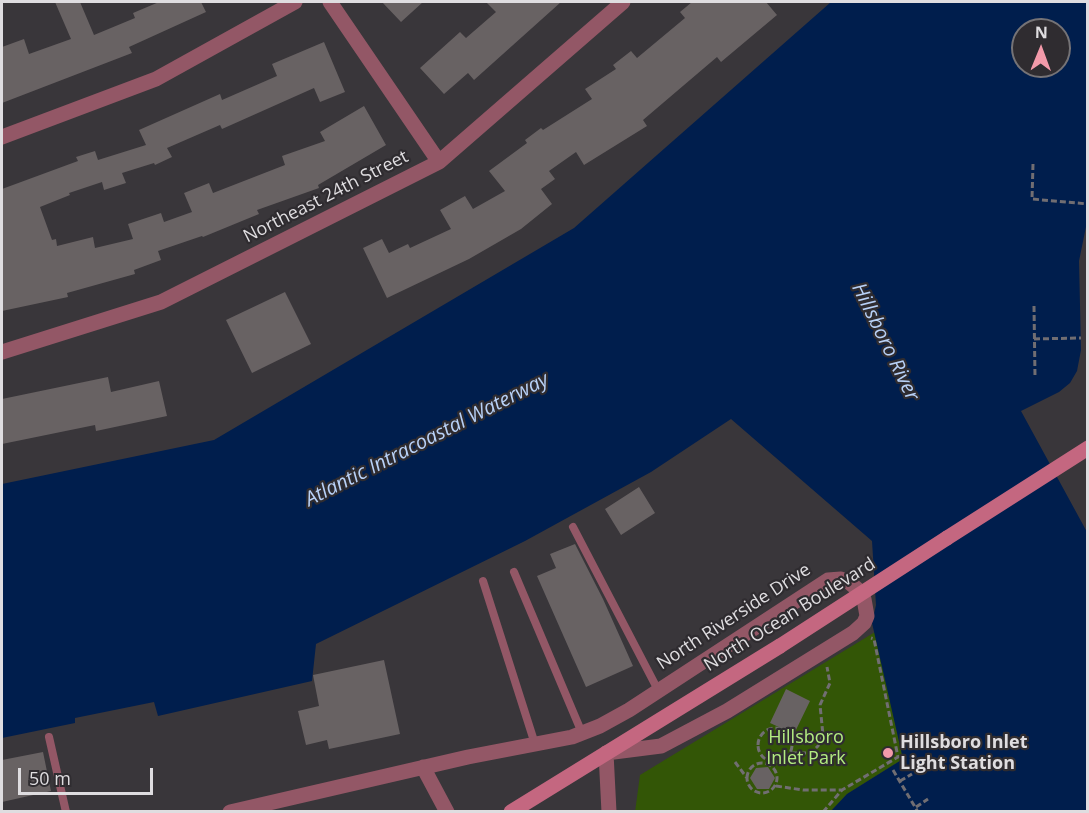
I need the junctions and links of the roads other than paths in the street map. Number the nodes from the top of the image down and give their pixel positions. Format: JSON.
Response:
{"nodes":[{"id":1,"x":295,"y":2,"type":"edge"},
{"id":2,"x":330,"y":2,"type":"edge"},
{"id":3,"x":623,"y":2,"type":"edge"},
{"id":4,"x":2,"y":137,"type":"edge"},
{"id":5,"x":438,"y":162,"type":"junction"},
{"id":6,"x":2,"y":352,"type":"edge"},
{"id":7,"x":1088,"y":448,"type":"edge"},
{"id":8,"x":573,"y":527,"type":"dead end"},
{"id":9,"x":514,"y":572,"type":"dead end"},
{"id":10,"x":483,"y":581,"type":"dead end"},
{"id":11,"x":658,"y":690,"type":"junction"},
{"id":12,"x":582,"y":733,"type":"junction"},
{"id":13,"x":49,"y":737,"type":"dead end"},
{"id":14,"x":536,"y":744,"type":"junction"},
{"id":15,"x":606,"y":753,"type":"junction"},
{"id":16,"x":423,"y":767,"type":"junction"},
{"id":17,"x":66,"y":812,"type":"edge"},
{"id":18,"x":230,"y":812,"type":"edge"},
{"id":19,"x":447,"y":812,"type":"edge"},
{"id":20,"x":511,"y":812,"type":"edge"},
{"id":21,"x":609,"y":812,"type":"edge"}],
"edges":[{"from":1,"to":4,"type":"street"},
{"from":2,"to":5,"type":"street"},
{"from":3,"to":5,"type":"street","name":"Northeast 24th Street"},
{"from":5,"to":6,"type":"street","name":"Northeast 24th Street"},
{"from":7,"to":15,"type":"main road","name":"North Ocean Boulevard","bridge":true},
{"from":8,"to":11,"type":"lane"},
{"from":9,"to":12,"type":"lane"},
{"from":10,"to":14,"type":"lane"},
{"from":11,"to":12,"type":"street","name":"North Riverside Drive"},
{"from":11,"to":15,"type":"street","name":"North Riverside Drive"},
{"from":12,"to":14,"type":"street","name":"North Riverside Drive"},
{"from":13,"to":17,"type":"lane"},
{"from":14,"to":16,"type":"street","name":"North Riverside Drive"},
{"from":15,"to":20,"type":"main road","name":"North Ocean Boulevard"},
{"from":15,"to":21,"type":"street"},
{"from":16,"to":18,"type":"street","name":"North Riverside Drive"},
{"from":16,"to":19,"type":"street"}]}
